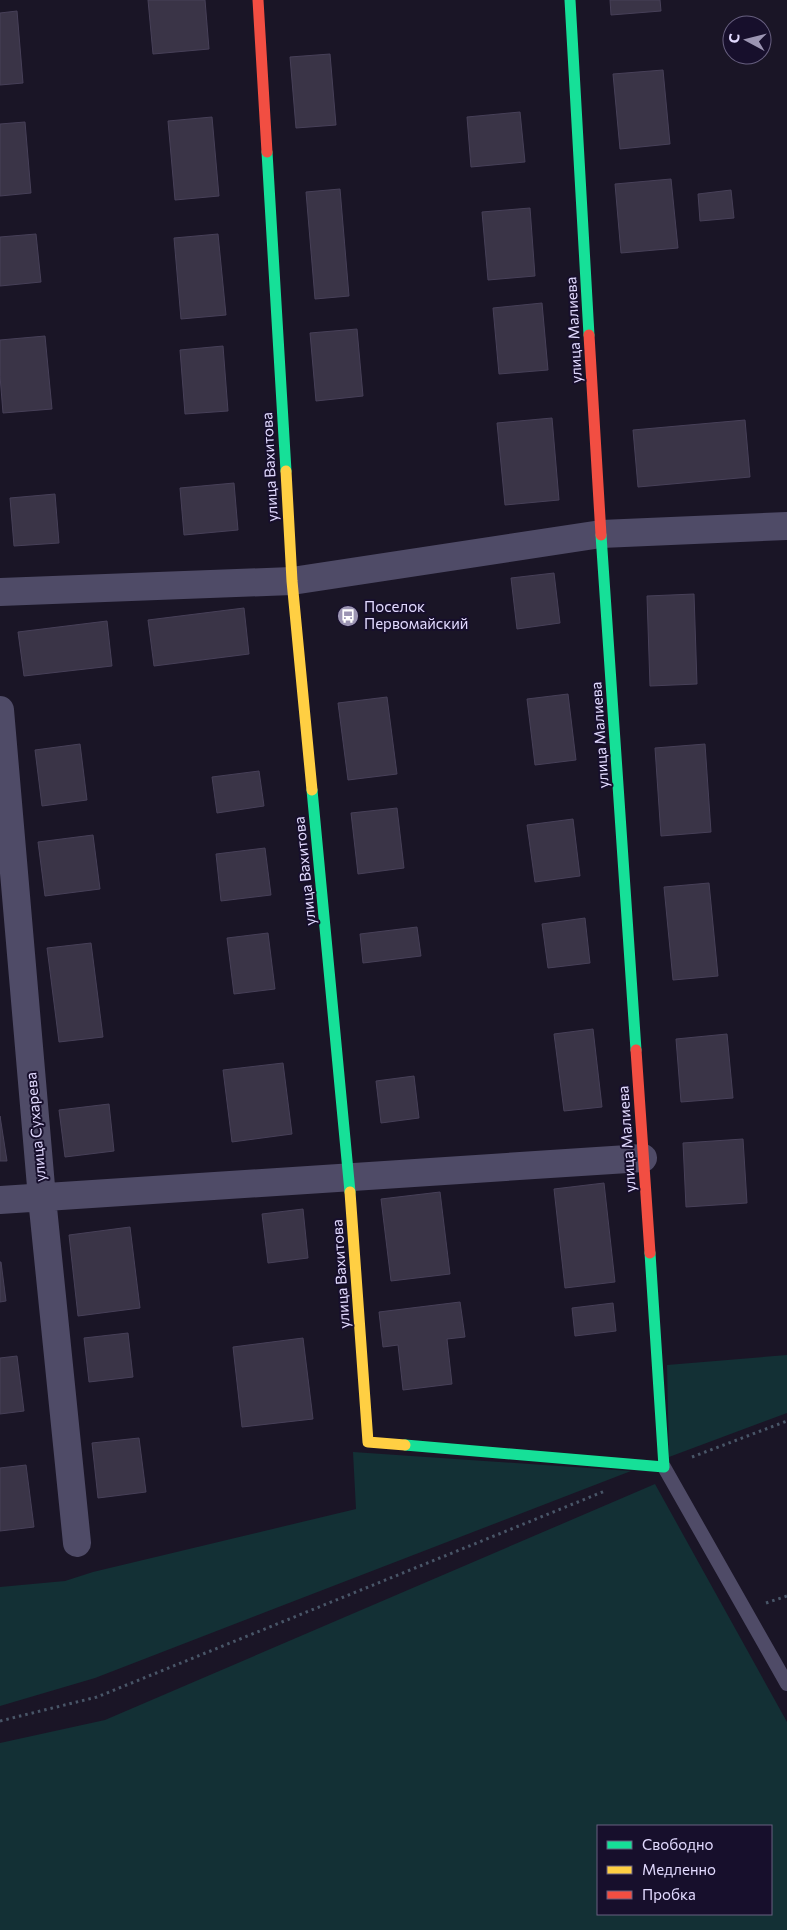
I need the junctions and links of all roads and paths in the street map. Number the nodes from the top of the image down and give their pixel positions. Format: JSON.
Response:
{"nodes":[{"id":1,"x":258,"y":0,"type":"edge"},
{"id":2,"x":570,"y":0,"type":"edge"},
{"id":3,"x":787,"y":526,"type":"edge"},
{"id":4,"x":601,"y":534,"type":"junction"},
{"id":5,"x":292,"y":581,"type":"junction"},
{"id":6,"x":0,"y":592,"type":"edge"},
{"id":7,"x":0,"y":710,"type":"edge"},
{"id":8,"x":644,"y":1158,"type":"junction"},
{"id":9,"x":349,"y":1177,"type":"junction"},
{"id":10,"x":42,"y":1198,"type":"junction"},
{"id":11,"x":0,"y":1200,"type":"edge"},
{"id":12,"x":787,"y":1421,"type":"edge"},
{"id":13,"x":664,"y":1467,"type":"junction"},
{"id":14,"x":610,"y":1490,"type":"dead end"},
{"id":15,"x":77,"y":1543,"type":"dead end"},
{"id":16,"x":787,"y":1684,"type":"edge"},
{"id":17,"x":0,"y":1721,"type":"edge"}],
"edges":[{"from":1,"to":5,"type":"street","name":"улица Вахитова"},
{"from":2,"to":4,"type":"street","name":"улица Малиева"},
{"from":3,"to":4,"type":"street"},
{"from":4,"to":5,"type":"street"},
{"from":4,"to":8,"type":"street","name":"улица Малиева"},
{"from":5,"to":6,"type":"street"},
{"from":5,"to":9,"type":"street","name":"улица Вахитова"},
{"from":7,"to":10,"type":"street","name":"улица Сухарева"},
{"from":8,"to":9,"type":"street"},
{"from":8,"to":13,"type":"street","name":"улица Малиева"},
{"from":9,"to":10,"type":"street"},
{"from":9,"to":13,"type":"street","name":"улица Вахитова"},
{"from":10,"to":11,"type":"street"},
{"from":10,"to":15,"type":"street","name":"улица Сухарева"},
{"from":12,"to":13,"type":"path"},
{"from":13,"to":16,"type":"lane"},
{"from":14,"to":17,"type":"path"}]}
